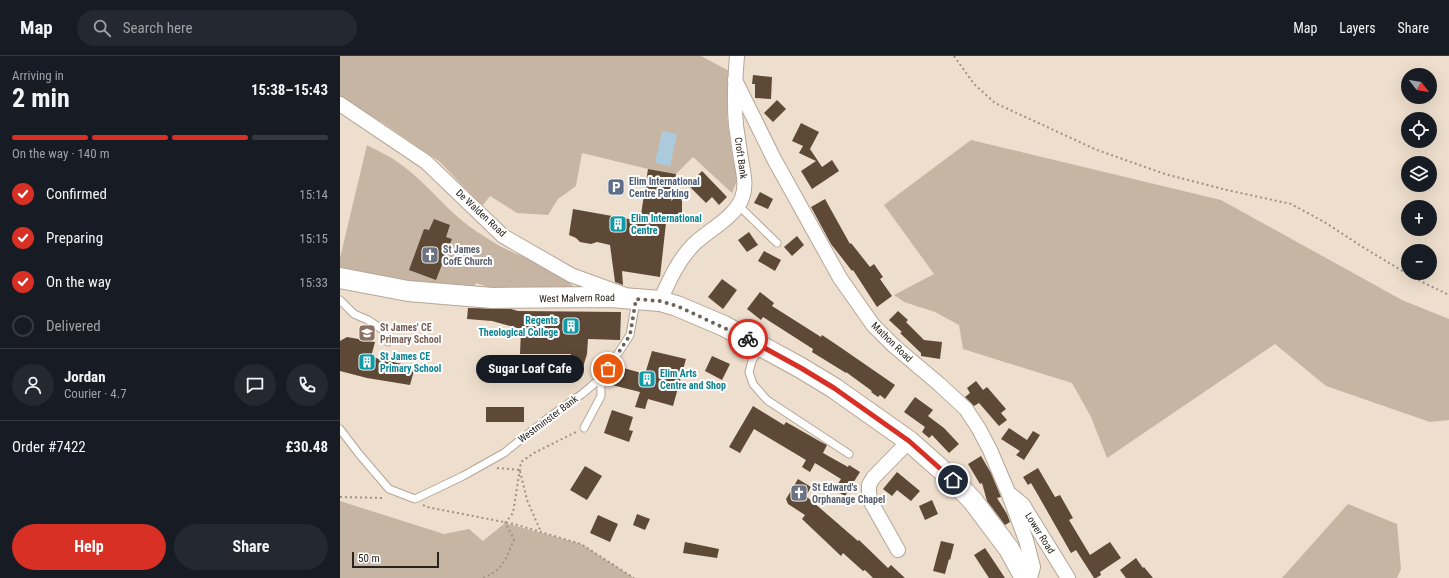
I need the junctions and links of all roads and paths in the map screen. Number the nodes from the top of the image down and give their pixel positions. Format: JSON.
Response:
{"nodes":[{"id":1,"x":737,"y":56,"type":"edge"},
{"id":2,"x":954,"y":56,"type":"edge"},
{"id":3,"x":735,"y":80,"type":"junction"},
{"id":4,"x":340,"y":104,"type":"edge"},
{"id":5,"x":738,"y":205,"type":"junction"},
{"id":6,"x":777,"y":243,"type":"dead end"},
{"id":7,"x":340,"y":278,"type":"edge"},
{"id":8,"x":1449,"y":295,"type":"edge"},
{"id":9,"x":636,"y":299,"type":"junction"},
{"id":10,"x":340,"y":300,"type":"edge"},
{"id":11,"x":660,"y":301,"type":"junction"},
{"id":12,"x":388,"y":342,"type":"dead end"},
{"id":13,"x":761,"y":346,"type":"junction"},
{"id":14,"x":601,"y":378,"type":"junction"},
{"id":15,"x":584,"y":428,"type":"joint"},
{"id":16,"x":340,"y":429,"type":"edge"},
{"id":17,"x":909,"y":441,"type":"junction"},
{"id":18,"x":849,"y":454,"type":"dead end"},
{"id":19,"x":520,"y":470,"type":"junction"},
{"id":20,"x":1008,"y":492,"type":"junction"},
{"id":21,"x":505,"y":523,"type":"junction"},
{"id":22,"x":541,"y":532,"type":"junction"},
{"id":23,"x":898,"y":550,"type":"dead end"},
{"id":24,"x":483,"y":578,"type":"edge"},
{"id":25,"x":634,"y":578,"type":"edge"},
{"id":26,"x":1025,"y":578,"type":"edge"},
{"id":27,"x":1030,"y":578,"type":"edge"},
{"id":28,"x":1068,"y":578,"type":"edge"}],
"edges":[{"from":1,"to":3,"type":"street","name":"Croft Bank"},
{"from":2,"to":8,"type":"path"},
{"from":3,"to":5,"type":"street","name":"Croft Bank"},
{"from":3,"to":20,"type":"street","name":"Mathon Road"},
{"from":4,"to":9,"type":"street","name":"De Walden Road"},
{"from":5,"to":6,"type":"lane"},
{"from":5,"to":11,"type":"street","name":"Croft Bank"},
{"from":7,"to":9,"type":"main road","name":"West Malvern Road"},
{"from":9,"to":11,"type":"main road","name":"West Malvern Road"},
{"from":9,"to":14,"type":"lane","name":"Westminster Bank"},
{"from":10,"to":12,"type":"lane"},
{"from":11,"to":13,"type":"main road","name":"West Malvern Road"},
{"from":13,"to":17,"type":"main road","name":"West Malvern Road"},
{"from":13,"to":18,"type":"lane"},
{"from":14,"to":15,"type":"lane"},
{"from":14,"to":16,"type":"lane","name":"Westminster Bank"},
{"from":15,"to":19,"type":"path"},
{"from":17,"to":23,"type":"street"},
{"from":17,"to":26,"type":"main road","name":"West Malvern Road"},
{"from":19,"to":21,"type":"path"},
{"from":19,"to":22,"type":"path"},
{"from":20,"to":27,"type":"street","name":"Mathon Road"},
{"from":20,"to":28,"type":"street","name":"Lower Road"},
{"from":21,"to":22,"type":"path"},
{"from":21,"to":24,"type":"path"},
{"from":22,"to":25,"type":"path"}]}
